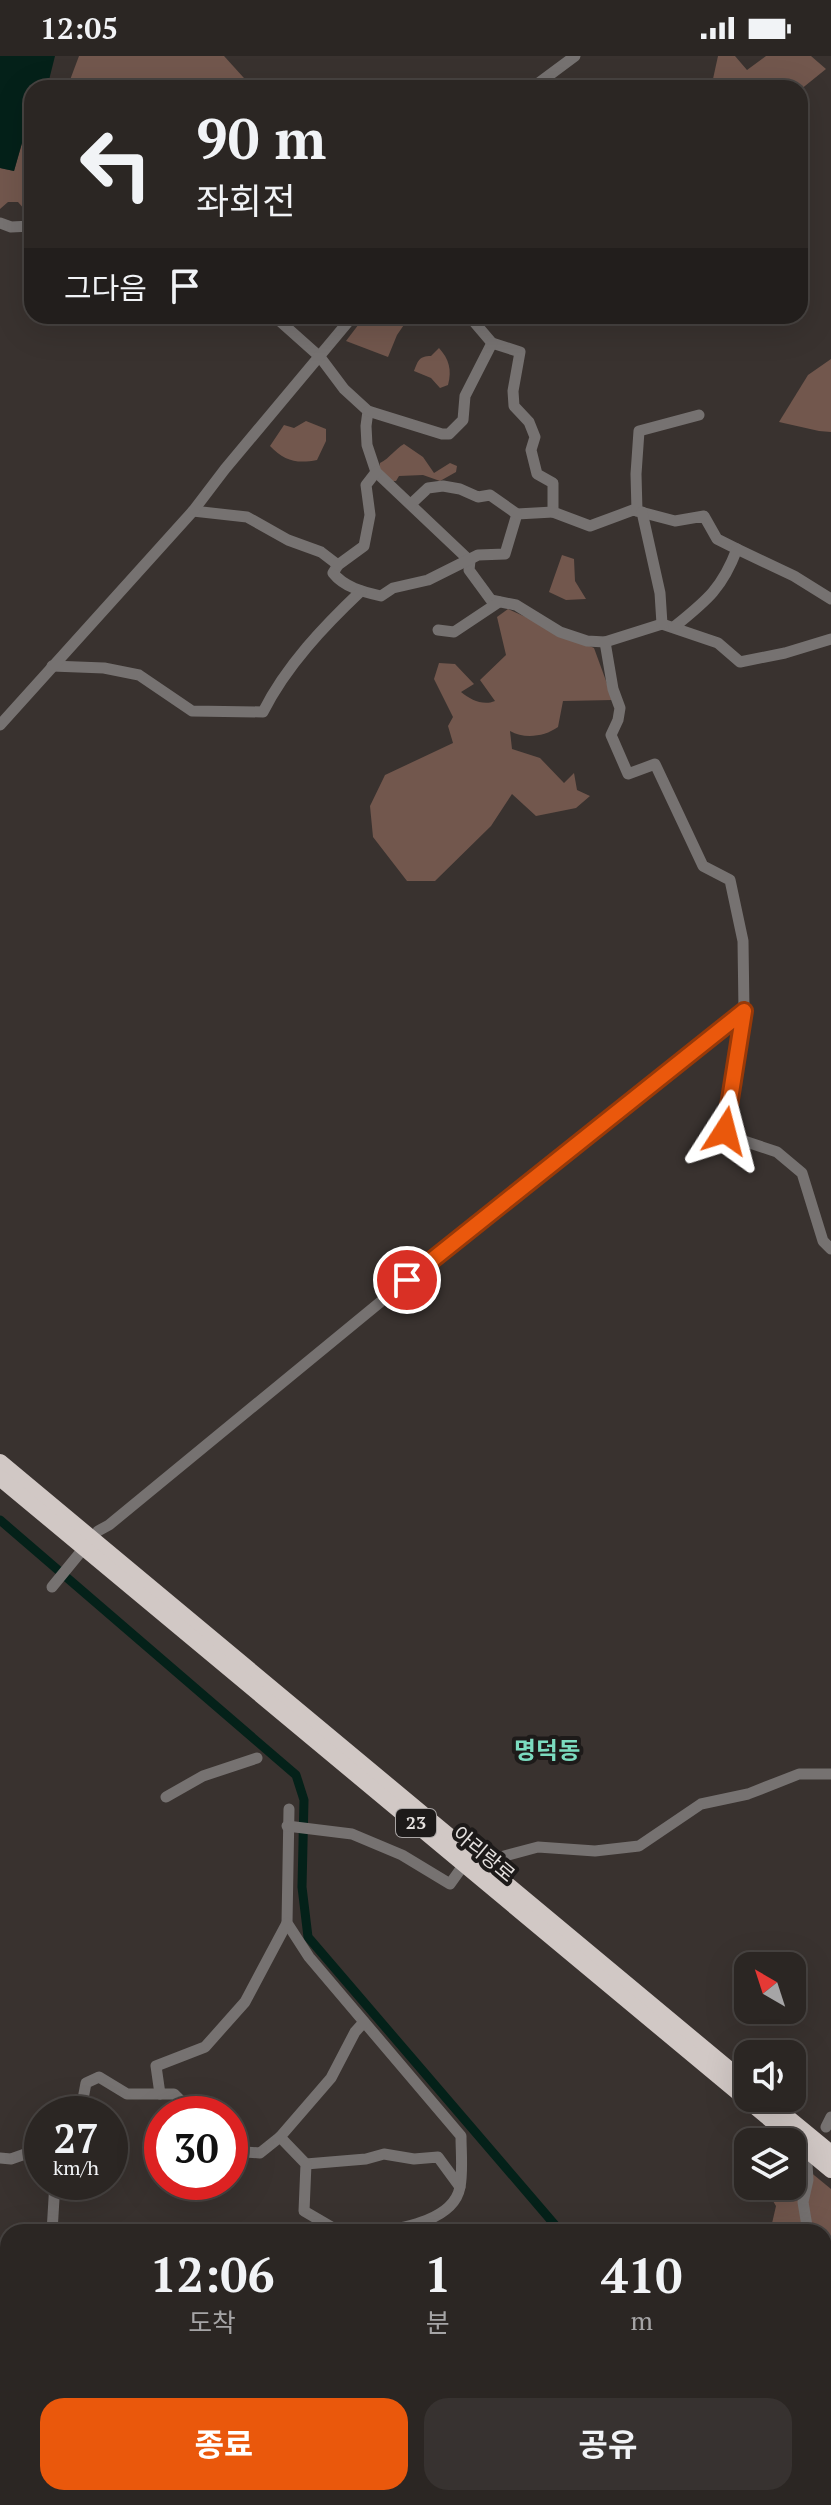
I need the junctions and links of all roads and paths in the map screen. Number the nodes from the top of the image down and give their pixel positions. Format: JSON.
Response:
{"nodes":[{"id":1,"x":575,"y":56,"type":"edge"},
{"id":2,"x":543,"y":80,"type":"edge"},
{"id":3,"x":0,"y":223,"type":"edge"},
{"id":4,"x":24,"y":226,"type":"edge"},
{"id":5,"x":283,"y":324,"type":"edge"},
{"id":6,"x":347,"y":324,"type":"edge"},
{"id":7,"x":476,"y":324,"type":"edge"},
{"id":8,"x":492,"y":343,"type":"junction"},
{"id":9,"x":320,"y":357,"type":"junction"},
{"id":10,"x":368,"y":411,"type":"junction"},
{"id":11,"x":699,"y":415,"type":"dead end"},
{"id":12,"x":376,"y":472,"type":"junction"},
{"id":13,"x":411,"y":504,"type":"junction"},
{"id":14,"x":193,"y":511,"type":"junction"},
{"id":15,"x":553,"y":512,"type":"junction"},
{"id":16,"x":639,"y":512,"type":"junction"},
{"id":17,"x":517,"y":514,"type":"junction"},
{"id":18,"x":737,"y":549,"type":"junction"},
{"id":19,"x":470,"y":561,"type":"junction"},
{"id":20,"x":338,"y":565,"type":"junction"},
{"id":21,"x":361,"y":591,"type":"junction"},
{"id":22,"x":831,"y":599,"type":"edge"},
{"id":23,"x":499,"y":602,"type":"junction"},
{"id":24,"x":668,"y":626,"type":"junction"},
{"id":25,"x":438,"y":630,"type":"dead end"},
{"id":26,"x":831,"y":639,"type":"edge"},
{"id":27,"x":605,"y":642,"type":"junction"},
{"id":28,"x":52,"y":666,"type":"junction"},
{"id":29,"x":0,"y":725,"type":"edge"},
{"id":30,"x":744,"y":1011,"type":"junction"},
{"id":31,"x":831,"y":1249,"type":"edge"},
{"id":32,"x":0,"y":1462,"type":"edge"},
{"id":33,"x":0,"y":1478,"type":"edge"},
{"id":34,"x":98,"y":1531,"type":"dead end"},
{"id":35,"x":79,"y":1554,"type":"dead end"},
{"id":36,"x":54,"y":1585,"type":"dead end"},
{"id":37,"x":257,"y":1758,"type":"dead end"},
{"id":38,"x":831,"y":1774,"type":"edge"},
{"id":39,"x":166,"y":1797,"type":"dead end"},
{"id":40,"x":289,"y":1809,"type":"dead end"},
{"id":41,"x":290,"y":1826,"type":"junction"},
{"id":42,"x":493,"y":1859,"type":"dead end"},
{"id":43,"x":460,"y":1870,"type":"dead end"},
{"id":44,"x":287,"y":1923,"type":"junction"},
{"id":45,"x":364,"y":2022,"type":"junction"},
{"id":46,"x":734,"y":2073,"type":"edge"},
{"id":47,"x":160,"y":2094,"type":"junction"},
{"id":48,"x":84,"y":2096,"type":"edge"},
{"id":49,"x":176,"y":2096,"type":"edge"},
{"id":50,"x":781,"y":2112,"type":"edge"},
{"id":51,"x":280,"y":2137,"type":"junction"},
{"id":52,"x":248,"y":2152,"type":"edge"},
{"id":53,"x":831,"y":2153,"type":"edge"},
{"id":54,"x":24,"y":2154,"type":"edge"},
{"id":55,"x":0,"y":2158,"type":"edge"},
{"id":56,"x":306,"y":2164,"type":"junction"},
{"id":57,"x":807,"y":2164,"type":"dead end"},
{"id":58,"x":831,"y":2170,"type":"edge"},
{"id":59,"x":460,"y":2187,"type":"junction"},
{"id":60,"x":54,"y":2200,"type":"edge"},
{"id":61,"x":52,"y":2224,"type":"edge"},
{"id":62,"x":326,"y":2224,"type":"edge"},
{"id":63,"x":418,"y":2224,"type":"edge"},
{"id":64,"x":807,"y":2224,"type":"edge"}],
"edges":[{"from":1,"to":2,"type":"street"},
{"from":3,"to":4,"type":"street"},
{"from":5,"to":9,"type":"street"},
{"from":6,"to":9,"type":"street"},
{"from":7,"to":8,"type":"street"},
{"from":8,"to":10,"type":"street"},
{"from":8,"to":15,"type":"street"},
{"from":9,"to":10,"type":"street"},
{"from":9,"to":14,"type":"street"},
{"from":10,"to":12,"type":"street"},
{"from":11,"to":16,"type":"street"},
{"from":12,"to":13,"type":"street"},
{"from":12,"to":20,"type":"street"},
{"from":13,"to":17,"type":"street"},
{"from":13,"to":19,"type":"street"},
{"from":14,"to":20,"type":"street"},
{"from":14,"to":28,"type":"street"},
{"from":15,"to":16,"type":"street"},
{"from":15,"to":17,"type":"street"},
{"from":16,"to":18,"type":"street"},
{"from":16,"to":24,"type":"street"},
{"from":17,"to":19,"type":"street"},
{"from":18,"to":22,"type":"street"},
{"from":18,"to":24,"type":"street"},
{"from":19,"to":21,"type":"street"},
{"from":19,"to":23,"type":"street"},
{"from":20,"to":21,"type":"street"},
{"from":21,"to":28,"type":"street"},
{"from":23,"to":25,"type":"street"},
{"from":23,"to":27,"type":"street"},
{"from":24,"to":26,"type":"street"},
{"from":24,"to":27,"type":"street"},
{"from":27,"to":30,"type":"street"},
{"from":28,"to":29,"type":"street"},
{"from":30,"to":31,"type":"street"},
{"from":30,"to":34,"type":"street"},
{"from":32,"to":46,"type":"highway","name":"아리랑로","number":"23"},
{"from":33,"to":58,"type":"highway","name":"아리랑로","number":"23"},
{"from":35,"to":36,"type":"street"},
{"from":37,"to":39,"type":"street"},
{"from":38,"to":42,"type":"street"},
{"from":40,"to":41,"type":"street"},
{"from":41,"to":43,"type":"street"},
{"from":41,"to":44,"type":"street"},
{"from":44,"to":45,"type":"street"},
{"from":44,"to":47,"type":"street"},
{"from":45,"to":51,"type":"street"},
{"from":45,"to":59,"type":"street"},
{"from":47,"to":48,"type":"street"},
{"from":47,"to":49,"type":"street"},
{"from":50,"to":53,"type":"highway"},
{"from":51,"to":52,"type":"street"},
{"from":51,"to":56,"type":"street"},
{"from":54,"to":55,"type":"street"},
{"from":56,"to":59,"type":"street"},
{"from":56,"to":62,"type":"street"},
{"from":57,"to":64,"type":"street"},
{"from":59,"to":63,"type":"street"},
{"from":60,"to":61,"type":"street"}]}
